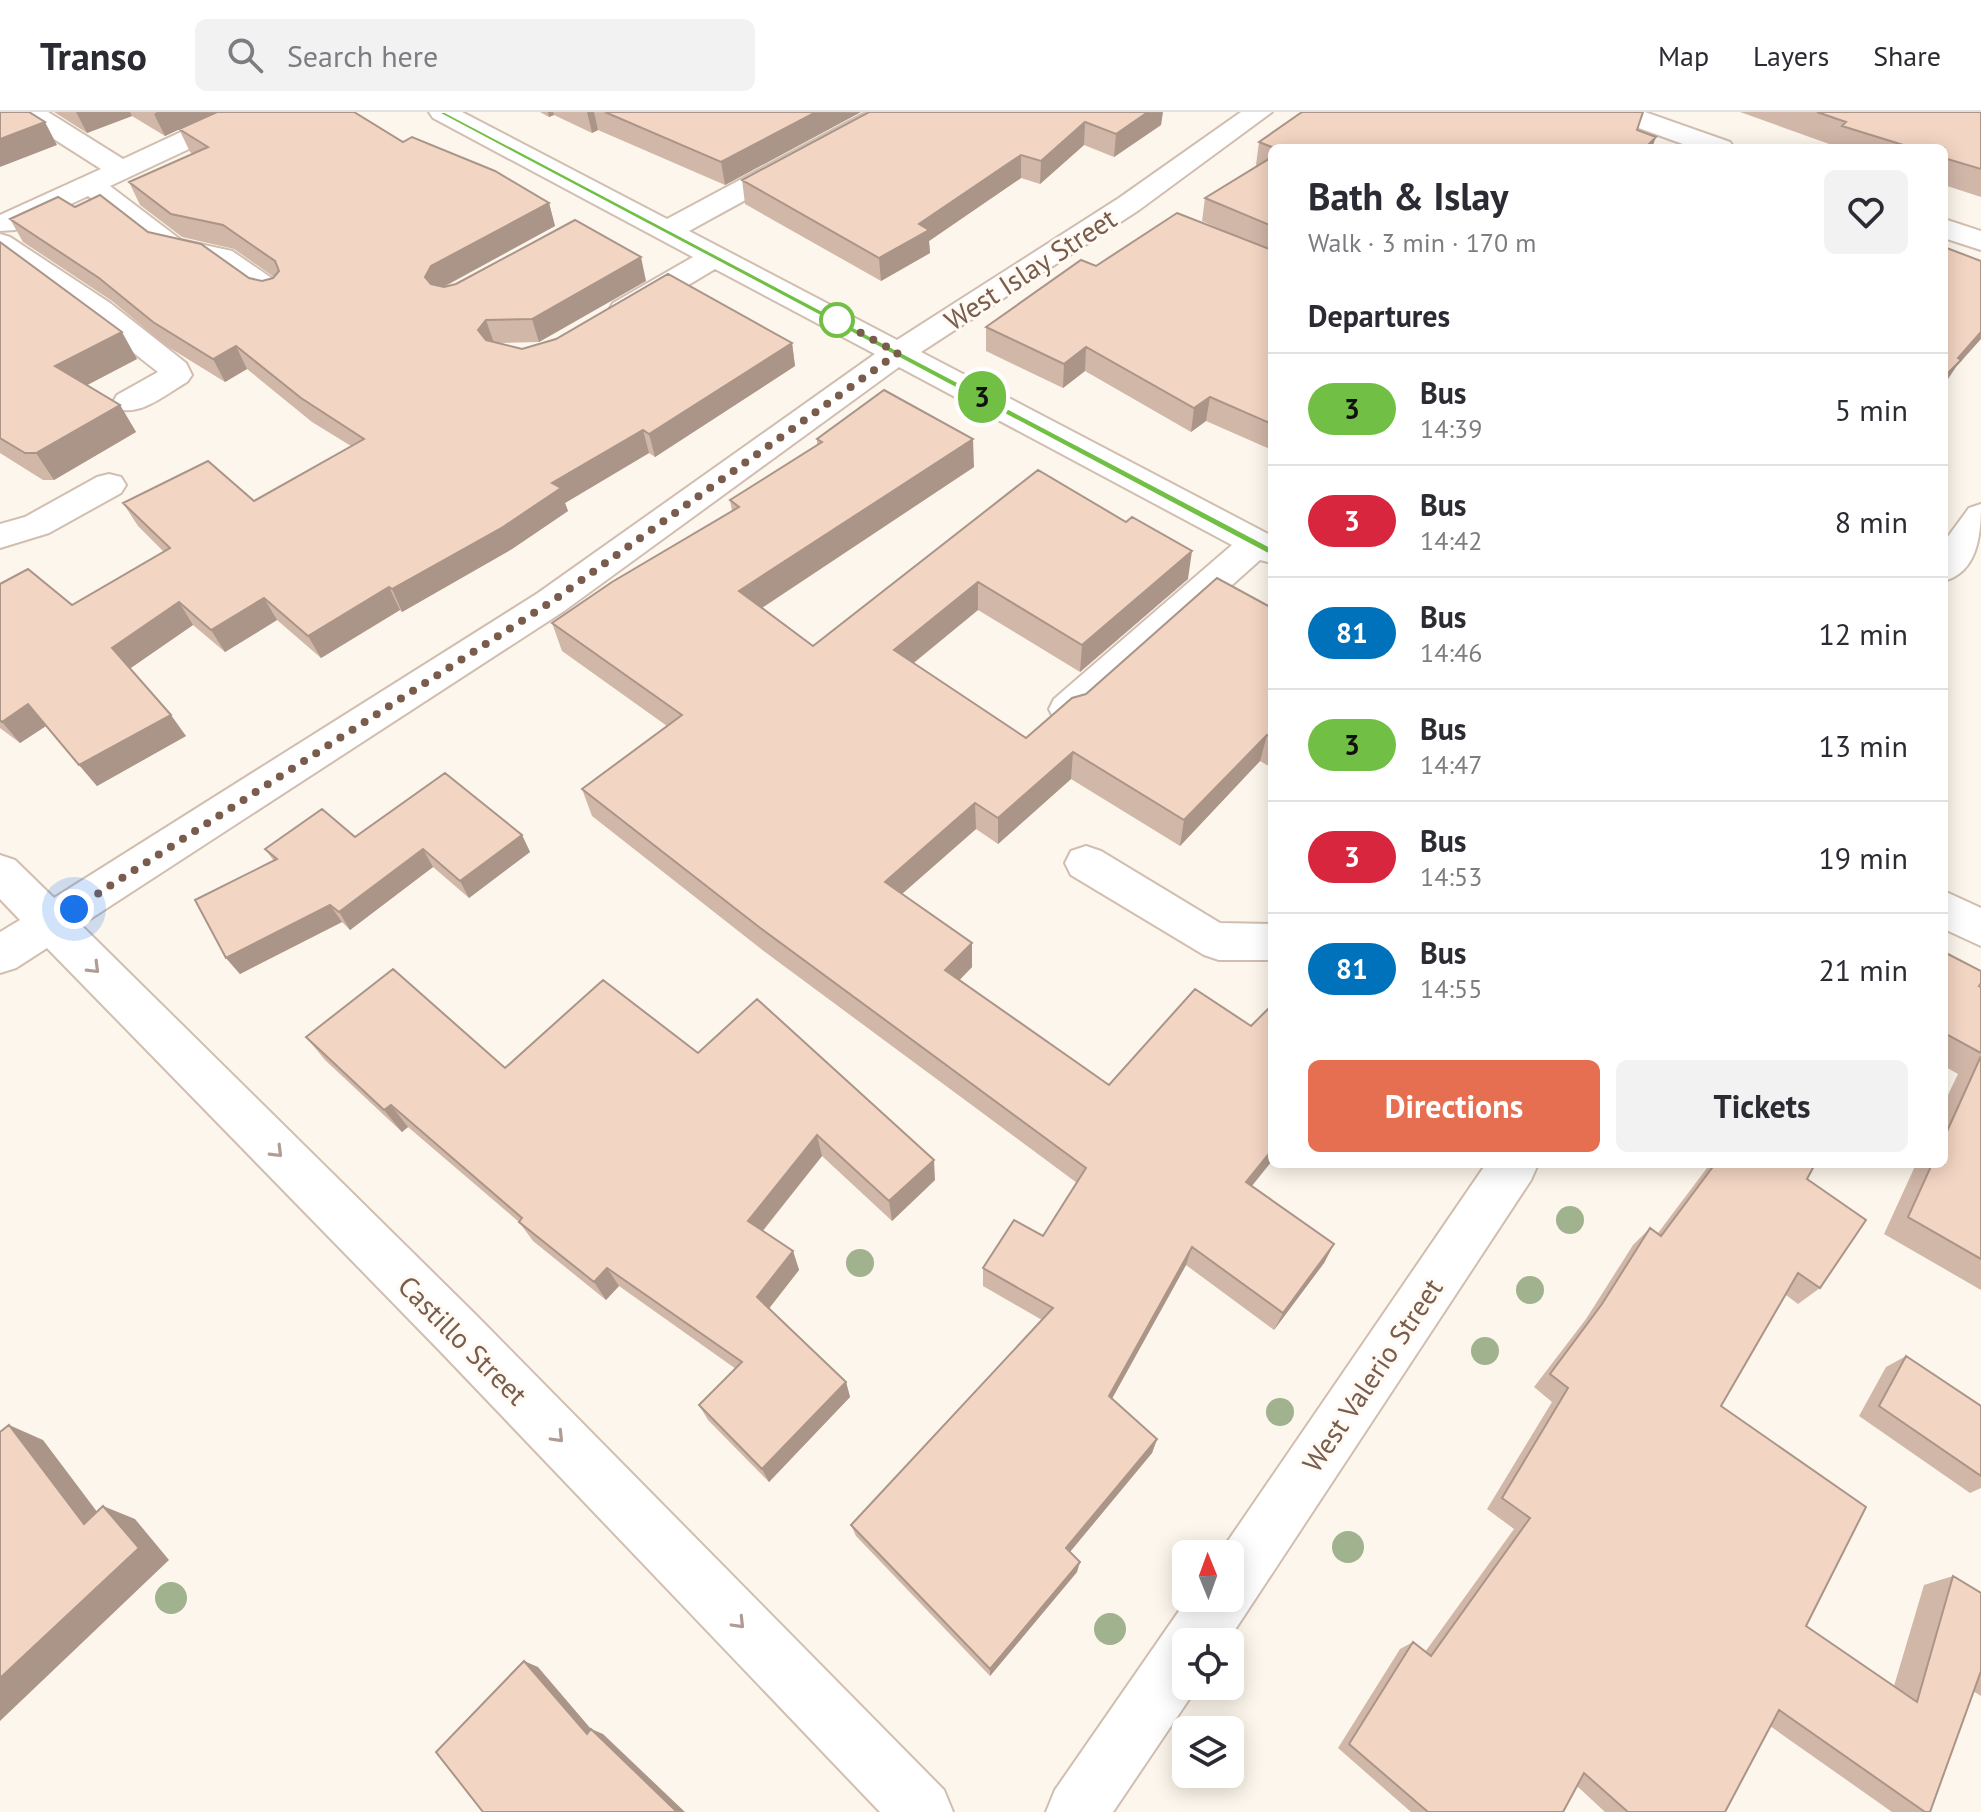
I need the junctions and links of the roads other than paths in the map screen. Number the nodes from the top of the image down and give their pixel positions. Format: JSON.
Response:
{"nodes":[{"id":1,"x":30,"y":112,"type":"edge"},
{"id":2,"x":246,"y":112,"type":"edge"},
{"id":3,"x":442,"y":112,"type":"edge"},
{"id":4,"x":886,"y":112,"type":"edge"},
{"id":5,"x":1259,"y":112,"type":"edge"},
{"id":6,"x":1620,"y":112,"type":"edge"},
{"id":7,"x":1709,"y":144,"type":"edge"},
{"id":8,"x":123,"y":171,"type":"junction"},
{"id":9,"x":91,"y":185,"type":"junction"},
{"id":10,"x":0,"y":226,"type":"edge"},
{"id":11,"x":1948,"y":229,"type":"edge"},
{"id":12,"x":667,"y":231,"type":"junction"},
{"id":13,"x":1981,"y":241,"type":"edge"},
{"id":14,"x":0,"y":243,"type":"edge"},
{"id":15,"x":715,"y":256,"type":"junction"},
{"id":16,"x":272,"y":292,"type":"edge"},
{"id":17,"x":603,"y":322,"type":"edge"},
{"id":18,"x":898,"y":353,"type":"junction"},
{"id":19,"x":129,"y":402,"type":"dead end"},
{"id":20,"x":109,"y":485,"type":"dead end"},
{"id":21,"x":1966,"y":520,"type":"edge"},
{"id":22,"x":0,"y":536,"type":"edge"},
{"id":23,"x":1264,"y":547,"type":"edge"},
{"id":24,"x":1948,"y":560,"type":"edge"},
{"id":25,"x":1068,"y":709,"type":"edge"},
{"id":26,"x":1086,"y":863,"type":"dead end"},
{"id":27,"x":0,"y":872,"type":"edge"},
{"id":28,"x":1948,"y":911,"type":"edge"},
{"id":29,"x":51,"y":924,"type":"junction"},
{"id":30,"x":1981,"y":928,"type":"edge"},
{"id":31,"x":1268,"y":942,"type":"edge"},
{"id":32,"x":0,"y":955,"type":"edge"},
{"id":33,"x":1511,"y":1168,"type":"edge"},
{"id":34,"x":1244,"y":1566,"type":"edge"},
{"id":35,"x":1172,"y":1673,"type":"edge"},
{"id":36,"x":922,"y":1812,"type":"edge"},
{"id":37,"x":1077,"y":1812,"type":"edge"}],
"edges":[{"from":1,"to":8,"type":"street"},
{"from":2,"to":8,"type":"street"},
{"from":3,"to":12,"type":"street"},
{"from":4,"to":12,"type":"street"},
{"from":5,"to":18,"type":"street","name":"West Islay Street"},
{"from":6,"to":7,"type":"street"},
{"from":8,"to":9,"type":"street"},
{"from":9,"to":10,"type":"street"},
{"from":9,"to":16,"type":"street"},
{"from":11,"to":13,"type":"street"},
{"from":12,"to":15,"type":"street"},
{"from":14,"to":19,"type":"street"},
{"from":15,"to":17,"type":"street"},
{"from":15,"to":18,"type":"street"},
{"from":18,"to":23,"type":"street"},
{"from":18,"to":29,"type":"street","name":"West Islay Street"},
{"from":20,"to":22,"type":"street"},
{"from":21,"to":24,"type":"street"},
{"from":23,"to":25,"type":"street"},
{"from":26,"to":31,"type":"street"},
{"from":27,"to":29,"type":"street","name":"Castillo Street"},
{"from":28,"to":30,"type":"street"},
{"from":29,"to":32,"type":"street","name":"West Islay Street"},
{"from":29,"to":36,"type":"street","name":"Castillo Street","one_way":true},
{"from":33,"to":34,"type":"street","name":"West Valerio Street"},
{"from":35,"to":37,"type":"street"}]}
